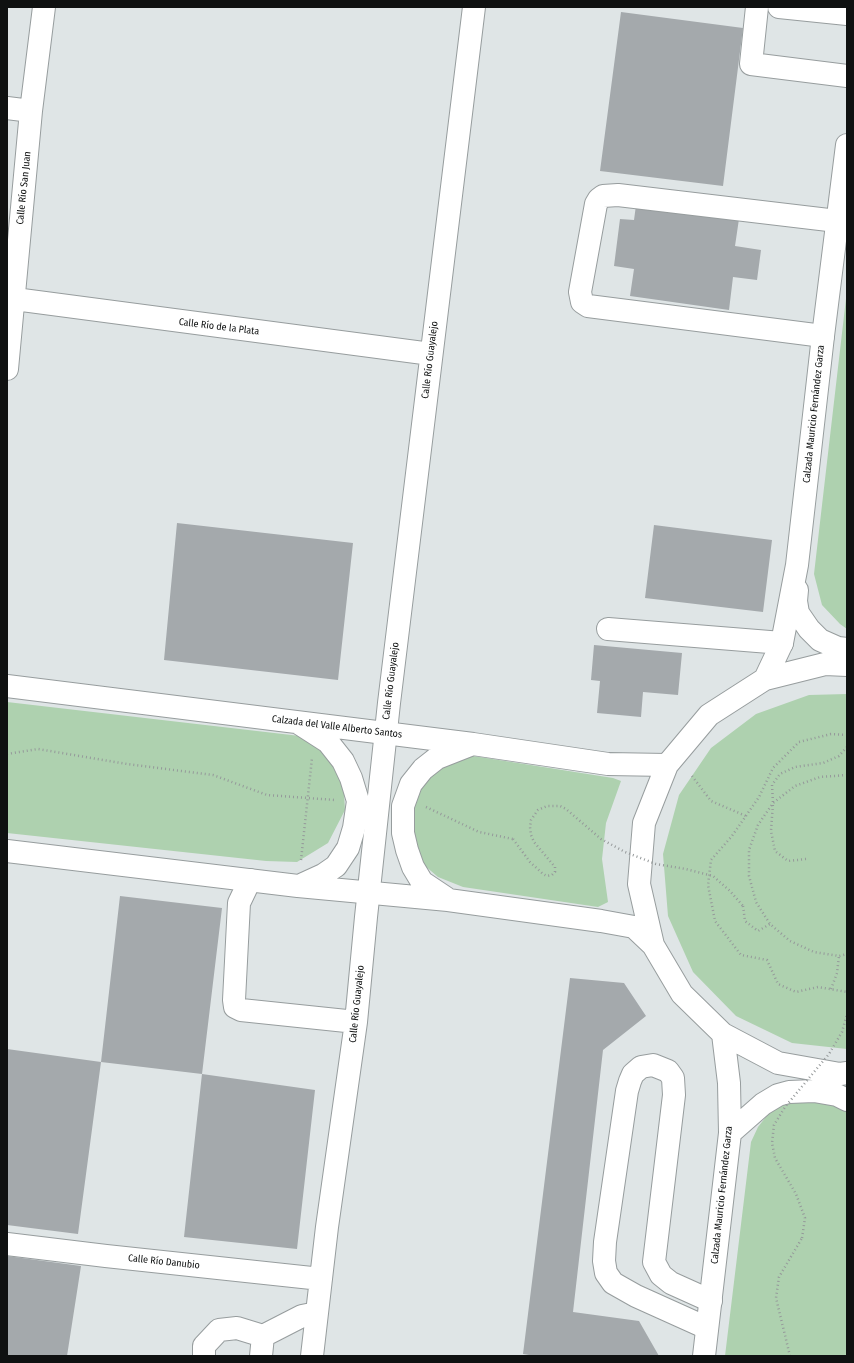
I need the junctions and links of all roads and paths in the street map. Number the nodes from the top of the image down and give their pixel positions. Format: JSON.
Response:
{"nodes":[{"id":1,"x":44,"y":7,"type":"edge"},
{"id":2,"x":474,"y":7,"type":"edge"},
{"id":3,"x":757,"y":7,"type":"edge"},
{"id":4,"x":779,"y":7,"type":"edge"},
{"id":5,"x":847,"y":14,"type":"edge"},
{"id":6,"x":847,"y":76,"type":"edge"},
{"id":7,"x":7,"y":108,"type":"edge"},
{"id":8,"x":31,"y":111,"type":"junction"},
{"id":9,"x":847,"y":145,"type":"edge"},
{"id":10,"x":837,"y":220,"type":"junction"},
{"id":11,"x":10,"y":298,"type":"edge"},
{"id":12,"x":823,"y":336,"type":"junction"},
{"id":13,"x":431,"y":354,"type":"junction"},
{"id":14,"x":7,"y":369,"type":"edge"},
{"id":15,"x":797,"y":565,"type":"junction"},
{"id":16,"x":608,"y":629,"type":"dead end"},
{"id":17,"x":782,"y":643,"type":"junction"},
{"id":18,"x":847,"y":649,"type":"edge"},
{"id":19,"x":847,"y":665,"type":"edge"},
{"id":20,"x":765,"y":679,"type":"junction"},
{"id":21,"x":7,"y":686,"type":"edge"},
{"id":22,"x":297,"y":722,"type":"junction"},
{"id":23,"x":385,"y":733,"type":"junction"},
{"id":24,"x":847,"y":735,"type":"edge"},
{"id":25,"x":473,"y":744,"type":"junction"},
{"id":26,"x":847,"y":747,"type":"edge"},
{"id":27,"x":7,"y":754,"type":"edge"},
{"id":28,"x":312,"y":754,"type":"dead end"},
{"id":29,"x":666,"y":765,"type":"junction"},
{"id":30,"x":847,"y":775,"type":"edge"},
{"id":31,"x":692,"y":776,"type":"dead end"},
{"id":32,"x":308,"y":799,"type":"junction"},
{"id":33,"x":358,"y":801,"type":"junction"},
{"id":34,"x":773,"y":803,"type":"junction"},
{"id":35,"x":402,"y":806,"type":"junction"},
{"id":36,"x":746,"y":816,"type":"junction"},
{"id":37,"x":7,"y":851,"type":"edge"},
{"id":38,"x":806,"y":859,"type":"dead end"},
{"id":39,"x":299,"y":876,"type":"junction"},
{"id":40,"x":250,"y":880,"type":"junction"},
{"id":41,"x":368,"y":892,"type":"junction"},
{"id":42,"x":448,"y":900,"type":"junction"},
{"id":43,"x":770,"y":924,"type":"junction"},
{"id":44,"x":653,"y":945,"type":"junction"},
{"id":45,"x":847,"y":954,"type":"edge"},
{"id":46,"x":839,"y":956,"type":"junction"},
{"id":47,"x":831,"y":989,"type":"junction"},
{"id":48,"x":847,"y":992,"type":"edge"},
{"id":49,"x":847,"y":1014,"type":"edge"},
{"id":50,"x":356,"y":1022,"type":"junction"},
{"id":51,"x":723,"y":1034,"type":"junction"},
{"id":52,"x":847,"y":1073,"type":"edge"},
{"id":53,"x":847,"y":1100,"type":"edge"},
{"id":54,"x":730,"y":1133,"type":"junction"},
{"id":55,"x":7,"y":1244,"type":"edge"},
{"id":56,"x":661,"y":1275,"type":"junction"},
{"id":57,"x":322,"y":1279,"type":"junction"},
{"id":58,"x":636,"y":1296,"type":"junction"},
{"id":59,"x":711,"y":1300,"type":"junction"},
{"id":60,"x":317,"y":1313,"type":"junction"},
{"id":61,"x":707,"y":1328,"type":"junction"},
{"id":62,"x":262,"y":1346,"type":"edge"},
{"id":63,"x":204,"y":1356,"type":"edge"},
{"id":64,"x":312,"y":1356,"type":"edge"},
{"id":65,"x":704,"y":1356,"type":"edge"},
{"id":66,"x":790,"y":1356,"type":"edge"}],
"edges":[{"from":1,"to":8,"type":"main road","name":"Calle Río San Juan"},
{"from":2,"to":13,"type":"main road","name":"Calle Río Guayalejo"},
{"from":3,"to":6,"type":"main road"},
{"from":4,"to":5,"type":"main road"},
{"from":7,"to":8,"type":"main road"},
{"from":8,"to":11,"type":"main road","name":"Calle Río San Juan"},
{"from":9,"to":10,"type":"main road","name":"Calzada Mauricio Fernández Garza"},
{"from":10,"to":12,"type":"main road","name":"Calzada Mauricio Fernández Garza"},
{"from":10,"to":12,"type":"main road"},
{"from":11,"to":13,"type":"main road","name":"Calle Río de la Plata"},
{"from":11,"to":14,"type":"main road","name":"Calle Río San Juan"},
{"from":12,"to":15,"type":"main road","name":"Calzada Mauricio Fernández Garza"},
{"from":13,"to":23,"type":"main road","name":"Calle Río Guayalejo"},
{"from":15,"to":17,"type":"main road","name":"Calzada Mauricio Fernández Garza"},
{"from":15,"to":18,"type":"main road"},
{"from":16,"to":17,"type":"main road"},
{"from":17,"to":20,"type":"main road","name":"Calzada Mauricio Fernández Garza"},
{"from":19,"to":20,"type":"main road"},
{"from":20,"to":29,"type":"main road"},
{"from":21,"to":22,"type":"main road","name":"Calzada del Valle Alberto Santos"},
{"from":22,"to":23,"type":"main road","name":"Calzada del Valle Alberto Santos"},
{"from":22,"to":33,"type":"main road"},
{"from":23,"to":25,"type":"main road","name":"Calzada del Valle Alberto Santos"},
{"from":23,"to":41,"type":"main road","name":"Calle Río Guayalejo"},
{"from":24,"to":36,"type":"path"},
{"from":25,"to":29,"type":"main road","name":"Calzada del Valle Alberto Santos"},
{"from":25,"to":35,"type":"main road"},
{"from":26,"to":34,"type":"path"},
{"from":27,"to":32,"type":"path"},
{"from":28,"to":32,"type":"path"},
{"from":29,"to":44,"type":"main road"},
{"from":30,"to":34,"type":"path"},
{"from":31,"to":36,"type":"path"},
{"from":32,"to":33,"type":"path"},
{"from":32,"to":39,"type":"path"},
{"from":33,"to":39,"type":"main road"},
{"from":34,"to":38,"type":"path"},
{"from":34,"to":43,"type":"path"},
{"from":35,"to":42,"type":"main road"},
{"from":35,"to":43,"type":"path","bridge":true},
{"from":36,"to":47,"type":"path"},
{"from":37,"to":40,"type":"main road"},
{"from":39,"to":40,"type":"main road"},
{"from":39,"to":41,"type":"main road"},
{"from":40,"to":50,"type":"main road"},
{"from":41,"to":42,"type":"main road"},
{"from":41,"to":50,"type":"main road","name":"Calle Río Guayalejo"},
{"from":42,"to":44,"type":"main road"},
{"from":43,"to":46,"type":"path"},
{"from":44,"to":51,"type":"main road"},
{"from":45,"to":46,"type":"path"},
{"from":46,"to":47,"type":"path"},
{"from":47,"to":48,"type":"path"},
{"from":49,"to":66,"type":"path","bridge":true},
{"from":50,"to":57,"type":"main road","name":"Calle Río Guayalejo"},
{"from":51,"to":52,"type":"main road"},
{"from":51,"to":54,"type":"main road","name":"Calzada Mauricio Fernández Garza"},
{"from":53,"to":54,"type":"main road"},
{"from":54,"to":59,"type":"main road","name":"Calzada Mauricio Fernández Garza"},
{"from":55,"to":57,"type":"main road","name":"Calle Río Danubio"},
{"from":56,"to":58,"type":"main road"},
{"from":56,"to":58,"type":"main road"},
{"from":56,"to":59,"type":"main road"},
{"from":57,"to":60,"type":"main road","name":"Calle Río Guayalejo"},
{"from":58,"to":61,"type":"main road"},
{"from":59,"to":61,"type":"main road","name":"Calzada Mauricio Fernández Garza"},
{"from":60,"to":62,"type":"main road"},
{"from":60,"to":64,"type":"main road","name":"Calle Río Guayalejo"},
{"from":61,"to":65,"type":"main road","name":"Calzada Mauricio Fernández Garza"},
{"from":62,"to":63,"type":"main road"}]}
